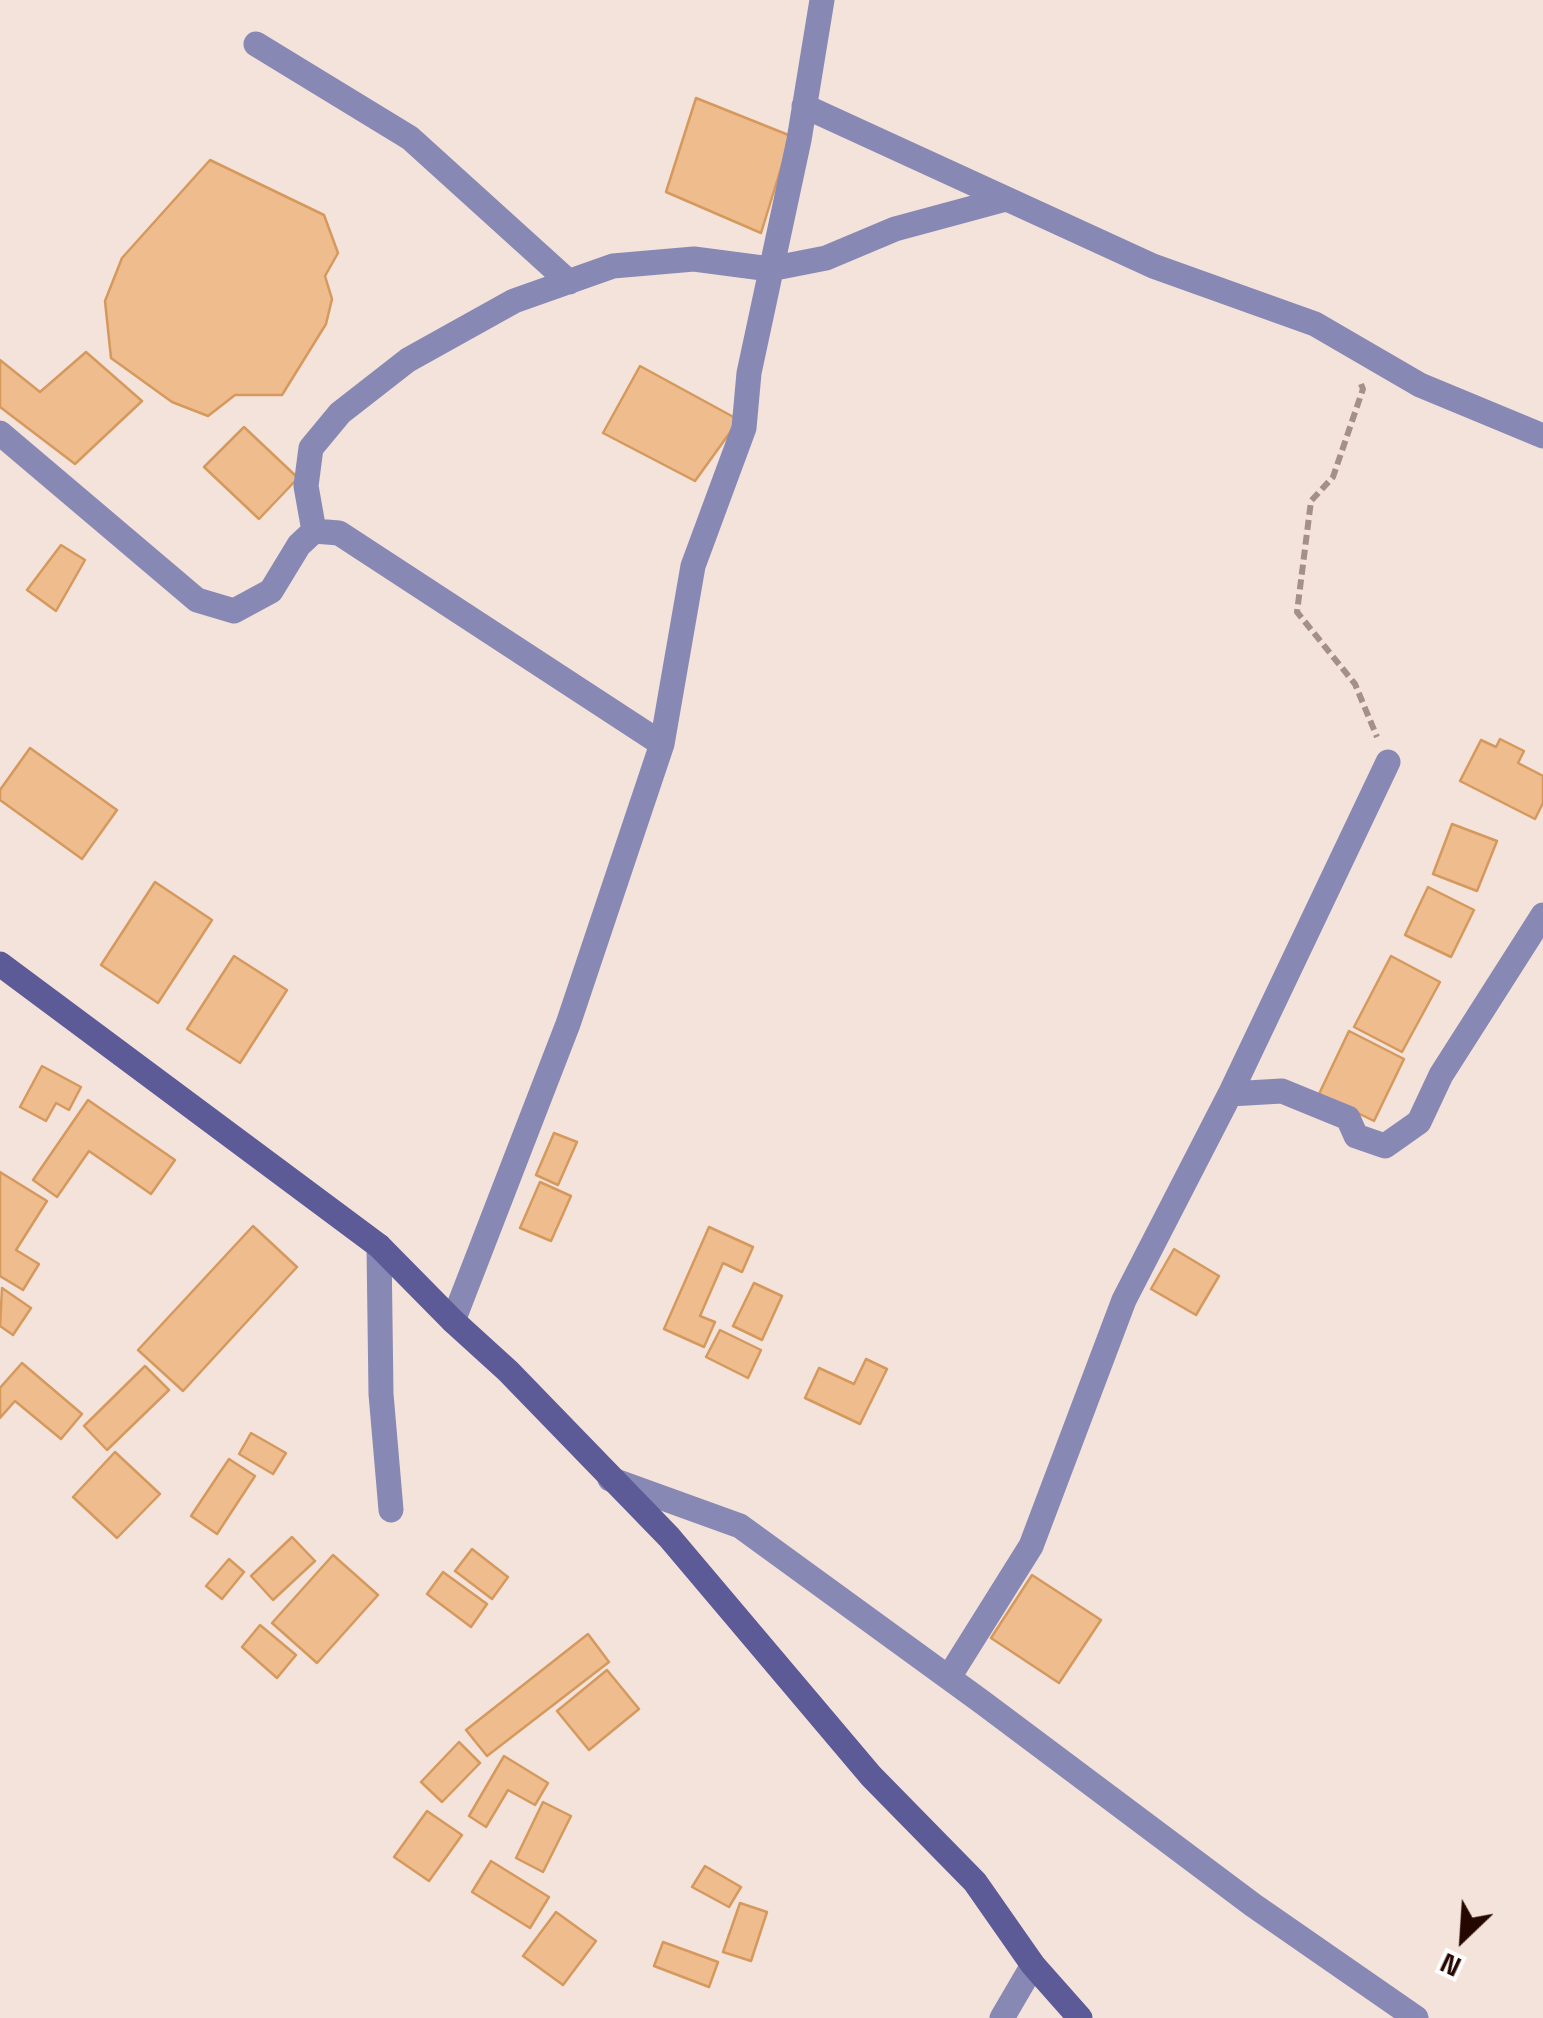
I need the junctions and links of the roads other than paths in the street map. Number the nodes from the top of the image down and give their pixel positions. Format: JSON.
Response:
{"nodes":[{"id":1,"x":822,"y":0,"type":"edge"},
{"id":2,"x":256,"y":44,"type":"dead end"},
{"id":3,"x":804,"y":106,"type":"junction"},
{"id":4,"x":1006,"y":199,"type":"junction"},
{"id":5,"x":770,"y":269,"type":"junction"},
{"id":6,"x":569,"y":282,"type":"junction"},
{"id":7,"x":0,"y":433,"type":"edge"},
{"id":8,"x":1543,"y":436,"type":"edge"},
{"id":9,"x":314,"y":531,"type":"junction"},
{"id":10,"x":662,"y":744,"type":"junction"},
{"id":11,"x":1388,"y":762,"type":"road end"},
{"id":12,"x":1543,"y":915,"type":"edge"},
{"id":13,"x":0,"y":964,"type":"edge"},
{"id":14,"x":1230,"y":1094,"type":"junction"},
{"id":15,"x":379,"y":1246,"type":"junction"},
{"id":16,"x":453,"y":1321,"type":"junction"},
{"id":17,"x":610,"y":1479,"type":"junction"},
{"id":18,"x":392,"y":1510,"type":"dead end"},
{"id":19,"x":948,"y":1677,"type":"junction"},
{"id":20,"x":1033,"y":1965,"type":"junction"},
{"id":21,"x":1002,"y":2018,"type":"edge"},
{"id":22,"x":1080,"y":2018,"type":"edge"},
{"id":23,"x":1416,"y":2018,"type":"edge"}],
"edges":[{"from":1,"to":3,"type":"street"},
{"from":2,"to":6,"type":"street"},
{"from":3,"to":4,"type":"street"},
{"from":3,"to":5,"type":"street"},
{"from":4,"to":5,"type":"street"},
{"from":4,"to":8,"type":"street"},
{"from":5,"to":6,"type":"street"},
{"from":5,"to":10,"type":"street"},
{"from":6,"to":9,"type":"street"},
{"from":7,"to":9,"type":"street"},
{"from":9,"to":10,"type":"street"},
{"from":10,"to":16,"type":"street"},
{"from":11,"to":14,"type":"street"},
{"from":12,"to":14,"type":"street"},
{"from":13,"to":15,"type":"street"},
{"from":14,"to":19,"type":"street"},
{"from":15,"to":16,"type":"street"},
{"from":15,"to":18,"type":"street"},
{"from":16,"to":17,"type":"street"},
{"from":17,"to":19,"type":"street"},
{"from":17,"to":20,"type":"street"},
{"from":19,"to":23,"type":"street"},
{"from":20,"to":21,"type":"street"},
{"from":20,"to":22,"type":"street"}]}
